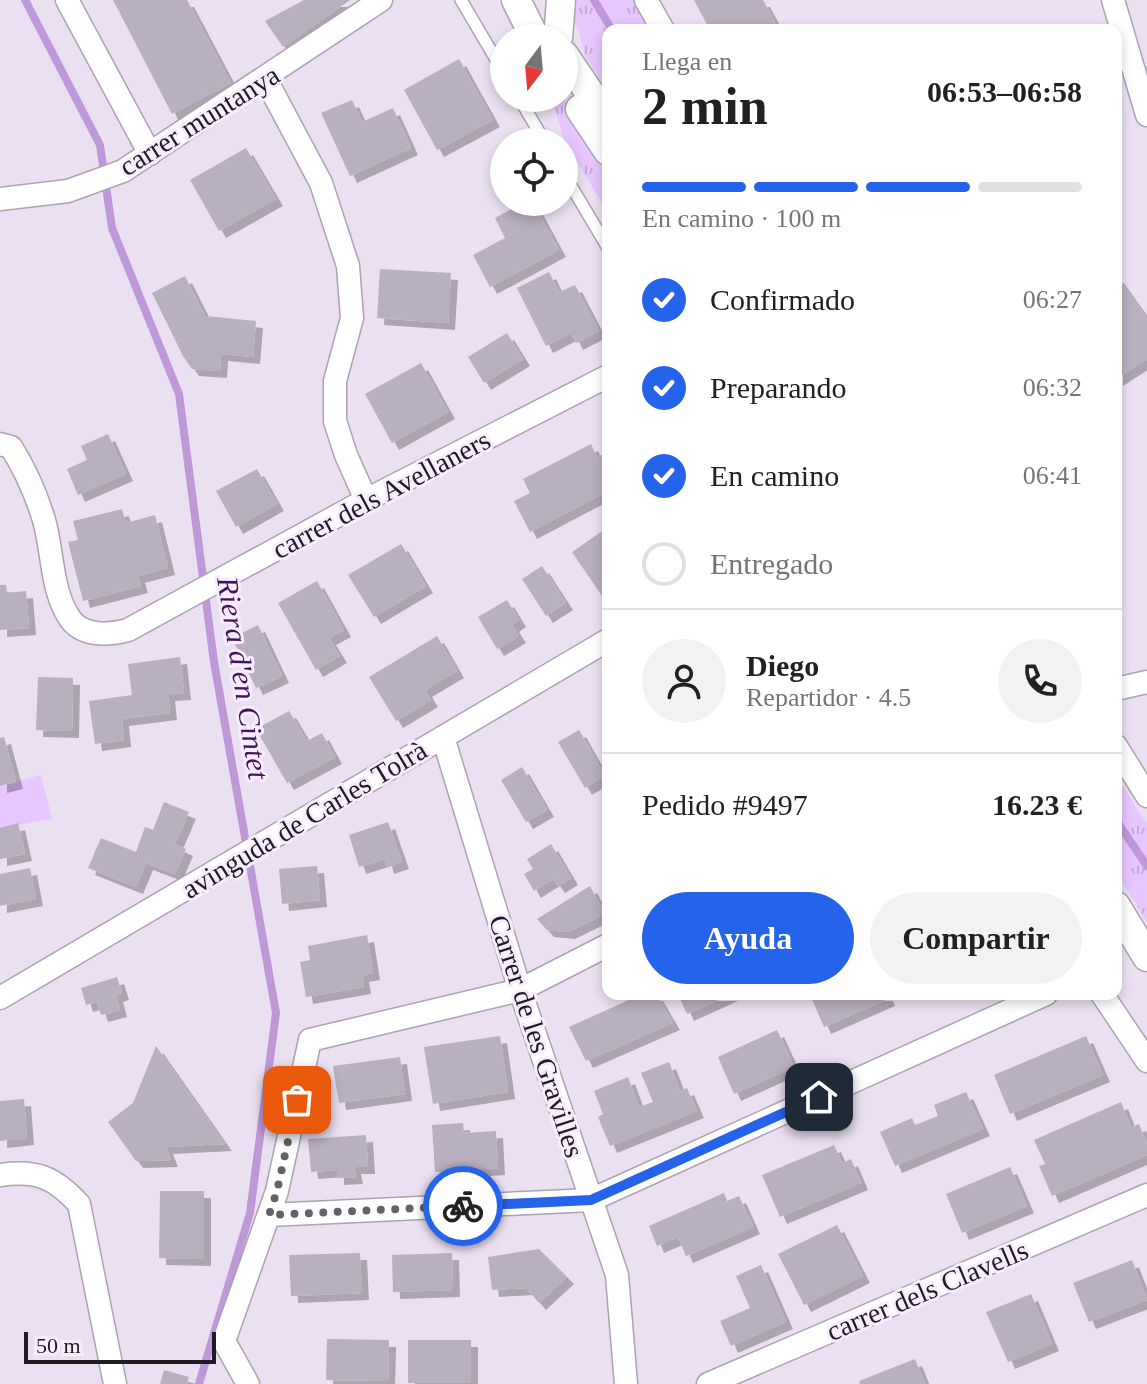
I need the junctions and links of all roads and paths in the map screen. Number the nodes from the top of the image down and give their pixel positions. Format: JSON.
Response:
{"nodes":[{"id":1,"x":67,"y":0,"type":"edge"},
{"id":2,"x":381,"y":0,"type":"edge"},
{"id":3,"x":461,"y":0,"type":"edge"},
{"id":4,"x":516,"y":0,"type":"edge"},
{"id":5,"x":561,"y":0,"type":"edge"},
{"id":6,"x":646,"y":0,"type":"edge"},
{"id":7,"x":1113,"y":0,"type":"edge"},
{"id":8,"x":528,"y":24,"type":"edge"},
{"id":9,"x":559,"y":24,"type":"edge"},
{"id":10,"x":660,"y":24,"type":"edge"},
{"id":11,"x":1120,"y":24,"type":"edge"},
{"id":12,"x":1122,"y":30,"type":"edge"},
{"id":13,"x":490,"y":49,"type":"edge"},
{"id":14,"x":578,"y":76,"type":"edge"},
{"id":15,"x":265,"y":78,"type":"junction"},
{"id":16,"x":578,"y":106,"type":"edge"},
{"id":17,"x":602,"y":111,"type":"edge"},
{"id":18,"x":1147,"y":115,"type":"edge"},
{"id":19,"x":602,"y":142,"type":"edge"},
{"id":20,"x":150,"y":154,"type":"junction"},
{"id":21,"x":578,"y":198,"type":"edge"},
{"id":22,"x":0,"y":199,"type":"edge"},
{"id":23,"x":602,"y":238,"type":"edge"},
{"id":24,"x":602,"y":379,"type":"edge"},
{"id":25,"x":0,"y":444,"type":"edge"},
{"id":26,"x":366,"y":500,"type":"junction"},
{"id":27,"x":602,"y":644,"type":"edge"},
{"id":28,"x":1147,"y":682,"type":"edge"},
{"id":29,"x":1122,"y":688,"type":"edge"},
{"id":30,"x":443,"y":737,"type":"junction"},
{"id":31,"x":1122,"y":756,"type":"edge"},
{"id":32,"x":1147,"y":796,"type":"edge"},
{"id":33,"x":1122,"y":917,"type":"edge"},
{"id":34,"x":602,"y":948,"type":"edge"},
{"id":35,"x":1147,"y":957,"type":"edge"},
{"id":36,"x":520,"y":990,"type":"junction"},
{"id":37,"x":0,"y":998,"type":"edge"},
{"id":38,"x":1033,"y":1000,"type":"edge"},
{"id":39,"x":1106,"y":1000,"type":"edge"},
{"id":40,"x":1147,"y":1061,"type":"edge"},
{"id":41,"x":0,"y":1175,"type":"edge"},
{"id":42,"x":1147,"y":1195,"type":"edge"},
{"id":43,"x":591,"y":1200,"type":"junction"},
{"id":44,"x":269,"y":1215,"type":"junction"},
{"id":45,"x":115,"y":1384,"type":"edge"},
{"id":46,"x":248,"y":1384,"type":"edge"},
{"id":47,"x":626,"y":1384,"type":"edge"},
{"id":48,"x":708,"y":1384,"type":"edge"}],
"edges":[{"from":1,"to":20,"type":"street"},
{"from":2,"to":15,"type":"street","name":"carrer muntanya"},
{"from":3,"to":13,"type":"lane"},
{"from":4,"to":8,"type":"street"},
{"from":5,"to":9,"type":"street"},
{"from":6,"to":10,"type":"street"},
{"from":7,"to":11,"type":"street"},
{"from":12,"to":18,"type":"street"},
{"from":14,"to":17,"type":"street"},
{"from":15,"to":20,"type":"street","name":"carrer muntanya"},
{"from":15,"to":26,"type":"street"},
{"from":16,"to":19,"type":"street"},
{"from":20,"to":22,"type":"street","name":"carrer muntanya"},
{"from":21,"to":23,"type":"lane"},
{"from":24,"to":26,"type":"street","name":"carrer dels Avellaners"},
{"from":25,"to":26,"type":"street","name":"carrer dels Avellaners"},
{"from":27,"to":30,"type":"street","name":"avinguda de Carles Tolrà"},
{"from":28,"to":29,"type":"street"},
{"from":30,"to":36,"type":"street","name":"Carrer de les Gravilles"},
{"from":30,"to":37,"type":"street","name":"avinguda de Carles Tolrà"},
{"from":31,"to":32,"type":"street"},
{"from":33,"to":35,"type":"street"},
{"from":34,"to":36,"type":"street"},
{"from":36,"to":43,"type":"street","name":"Carrer de les Gravilles"},
{"from":36,"to":44,"type":"street"},
{"from":38,"to":43,"type":"street"},
{"from":39,"to":40,"type":"street"},
{"from":41,"to":45,"type":"street"},
{"from":42,"to":48,"type":"street","name":"carrer dels Clavells"},
{"from":43,"to":44,"type":"street"},
{"from":43,"to":47,"type":"street","name":"Carrer de les Gravilles"},
{"from":44,"to":46,"type":"street"}]}
